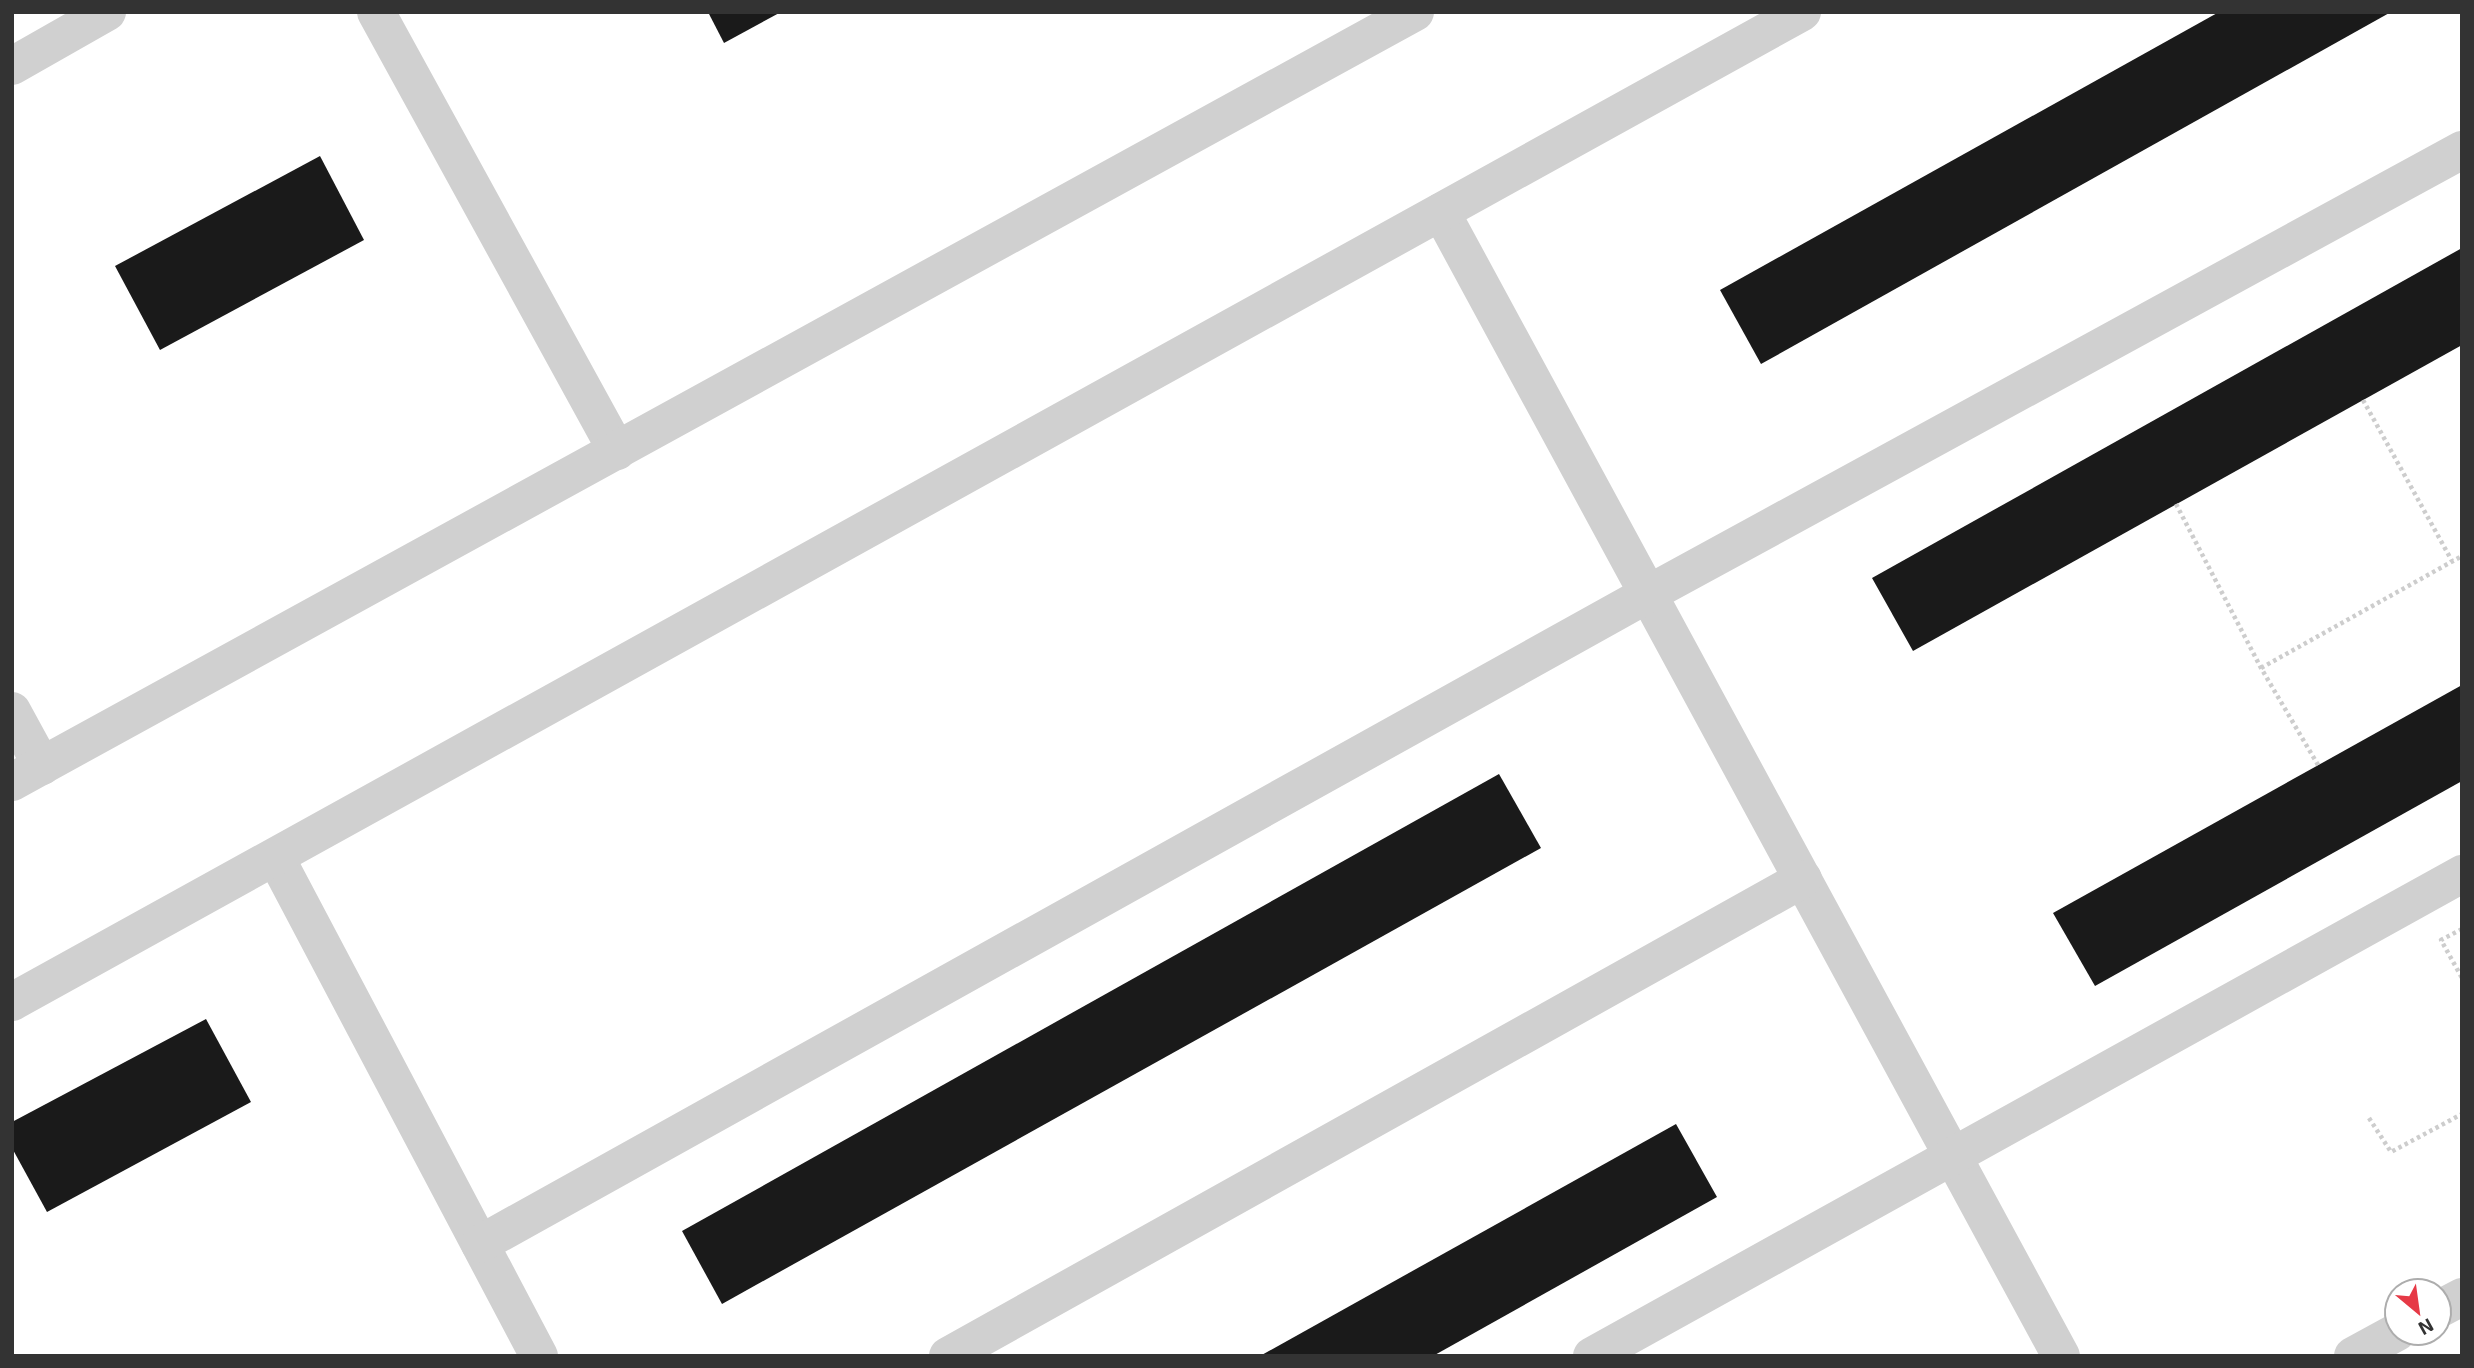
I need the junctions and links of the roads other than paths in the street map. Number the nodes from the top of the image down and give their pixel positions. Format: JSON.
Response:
{"nodes":[{"id":1,"x":107,"y":12,"type":"edge"},
{"id":2,"x":376,"y":12,"type":"edge"},
{"id":3,"x":1415,"y":12,"type":"edge"},
{"id":4,"x":1802,"y":12,"type":"edge"},
{"id":5,"x":12,"y":65,"type":"edge"},
{"id":6,"x":2462,"y":150,"type":"edge"},
{"id":7,"x":1441,"y":212,"type":"junction"},
{"id":8,"x":617,"y":451,"type":"junction"},
{"id":9,"x":1648,"y":594,"type":"junction"},
{"id":10,"x":12,"y":711,"type":"edge"},
{"id":11,"x":27,"y":774,"type":"edge"},
{"id":12,"x":276,"y":858,"type":"junction"},
{"id":13,"x":2462,"y":874,"type":"edge"},
{"id":14,"x":1803,"y":879,"type":"junction"},
{"id":15,"x":12,"y":1002,"type":"edge"},
{"id":16,"x":1952,"y":1155,"type":"junction"},
{"id":17,"x":480,"y":1244,"type":"junction"},
{"id":18,"x":2383,"y":1340,"type":"edge"},
{"id":19,"x":540,"y":1356,"type":"edge"},
{"id":20,"x":948,"y":1356,"type":"edge"},
{"id":21,"x":1592,"y":1356,"type":"edge"},
{"id":22,"x":2061,"y":1356,"type":"edge"},
{"id":23,"x":2353,"y":1356,"type":"edge"}],
"edges":[{"from":1,"to":5,"type":"street"},
{"from":2,"to":8,"type":"street"},
{"from":3,"to":8,"type":"street"},
{"from":4,"to":7,"type":"street"},
{"from":6,"to":9,"type":"street"},
{"from":7,"to":9,"type":"street"},
{"from":7,"to":12,"type":"street"},
{"from":8,"to":11,"type":"street"},
{"from":9,"to":14,"type":"street"},
{"from":9,"to":17,"type":"street"},
{"from":10,"to":11,"type":"street"},
{"from":12,"to":15,"type":"street"},
{"from":12,"to":17,"type":"street"},
{"from":13,"to":16,"type":"street"},
{"from":14,"to":16,"type":"street"},
{"from":14,"to":20,"type":"street"},
{"from":16,"to":21,"type":"street"},
{"from":16,"to":22,"type":"street"},
{"from":17,"to":19,"type":"street"},
{"from":18,"to":23,"type":"street"}]}
